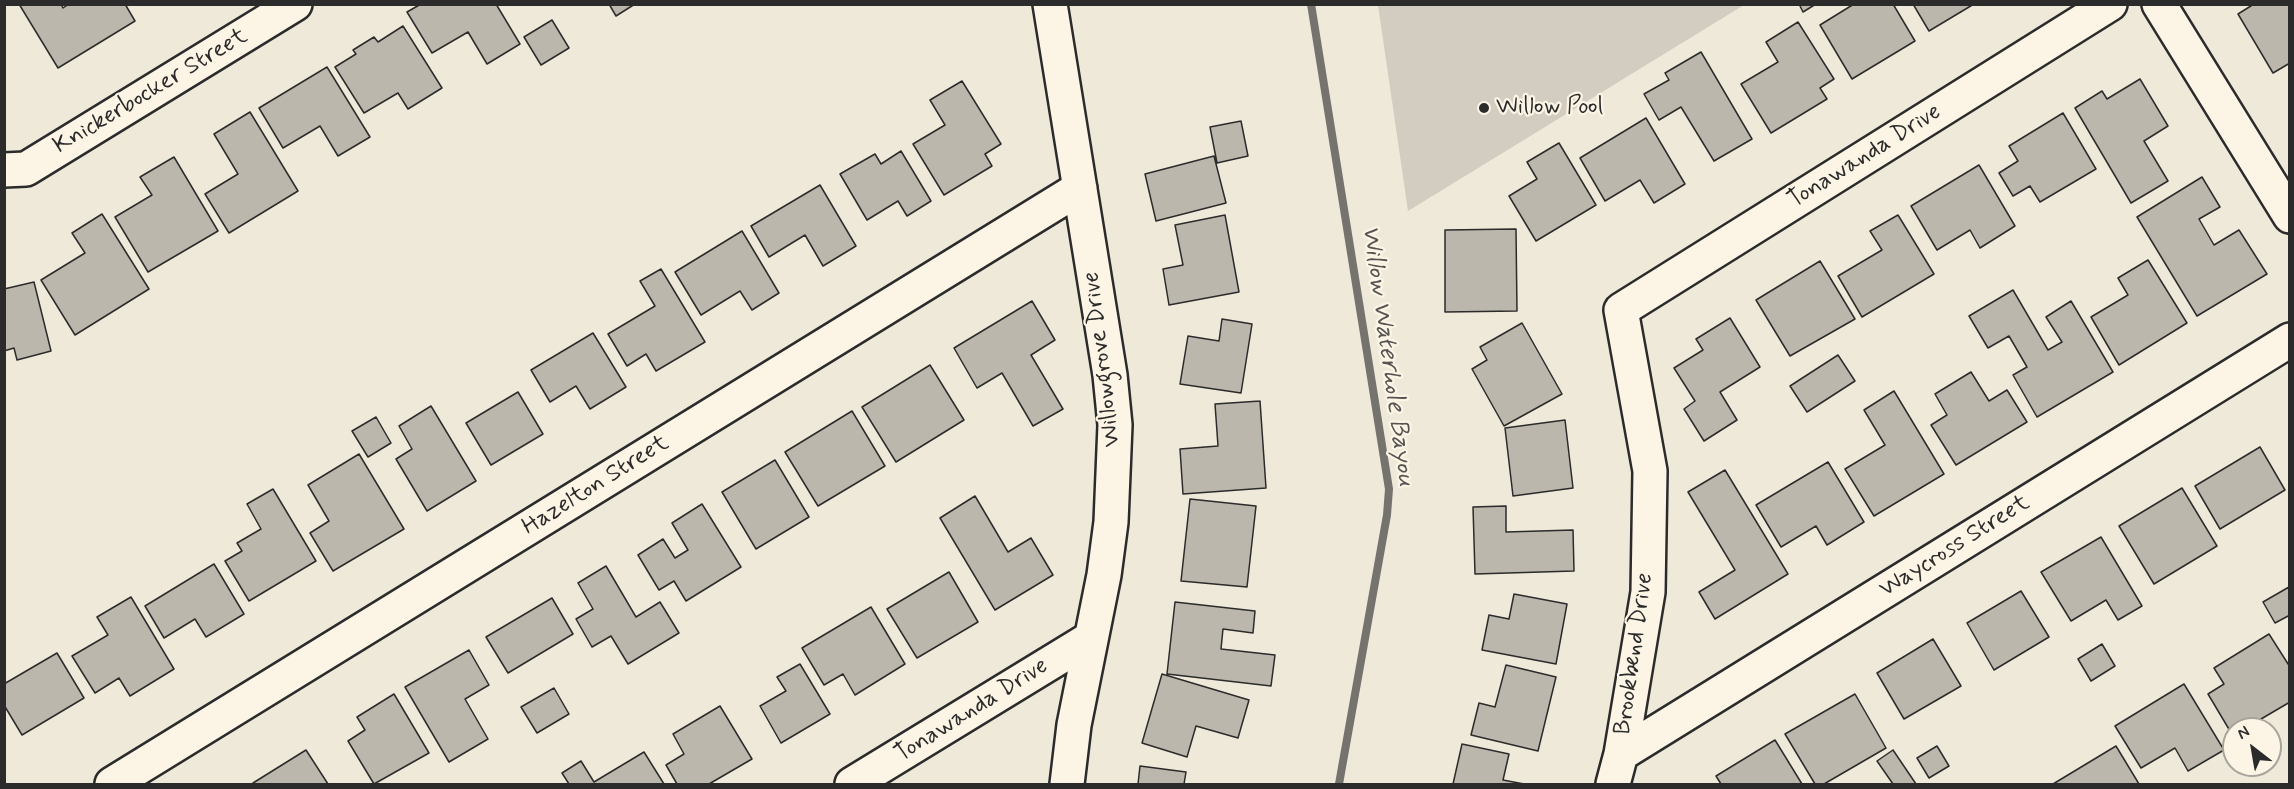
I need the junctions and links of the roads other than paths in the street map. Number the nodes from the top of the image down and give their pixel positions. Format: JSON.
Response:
{"nodes":[{"id":1,"x":295,"y":4,"type":"edge"},
{"id":2,"x":1050,"y":4,"type":"edge"},
{"id":3,"x":2110,"y":4,"type":"edge"},
{"id":4,"x":2159,"y":4,"type":"edge"},
{"id":5,"x":4,"y":170,"type":"edge"},
{"id":6,"x":1080,"y":188,"type":"junction"},
{"id":7,"x":2289,"y":216,"type":"edge"},
{"id":8,"x":1621,"y":310,"type":"joint"},
{"id":9,"x":2289,"y":340,"type":"edge"},
{"id":10,"x":1091,"y":638,"type":"junction"},
{"id":11,"x":1617,"y":769,"type":"edge"},
{"id":12,"x":112,"y":784,"type":"edge"},
{"id":13,"x":852,"y":784,"type":"edge"},
{"id":14,"x":1067,"y":784,"type":"edge"}],
"edges":[{"from":1,"to":5,"type":"street","name":"Knickerbocker Street"},
{"from":2,"to":6,"type":"street","name":"Willowgrove Drive"},
{"from":3,"to":8,"type":"street","name":"Tonawanda Drive"},
{"from":4,"to":7,"type":"street"},
{"from":6,"to":10,"type":"street","name":"Willowgrove Drive"},
{"from":6,"to":12,"type":"street","name":"Hazelton Street"},
{"from":8,"to":11,"type":"street","name":"Brookbend Drive"},
{"from":9,"to":11,"type":"street","name":"Waycross Street"},
{"from":10,"to":13,"type":"street","name":"Tonawanda Drive"},
{"from":10,"to":14,"type":"street","name":"Willowgrove Drive"}]}
